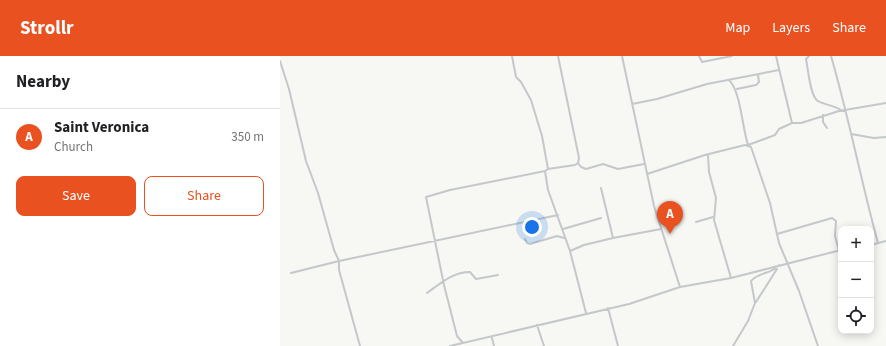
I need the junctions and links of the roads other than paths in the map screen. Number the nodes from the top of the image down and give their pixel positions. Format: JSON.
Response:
{"nodes":[{"id":1,"x":512,"y":56,"type":"edge"},
{"id":2,"x":558,"y":56,"type":"edge"},
{"id":3,"x":622,"y":56,"type":"edge"},
{"id":4,"x":699,"y":56,"type":"edge"},
{"id":5,"x":732,"y":56,"type":"edge"},
{"id":6,"x":776,"y":56,"type":"edge"},
{"id":7,"x":809,"y":56,"type":"edge"},
{"id":8,"x":831,"y":56,"type":"edge"},
{"id":9,"x":280,"y":61,"type":"edge"},
{"id":10,"x":779,"y":70,"type":"junction"},
{"id":11,"x":758,"y":74,"type":"junction"},
{"id":12,"x":730,"y":80,"type":"junction"},
{"id":13,"x":737,"y":89,"type":"junction"},
{"id":14,"x":886,"y":103,"type":"edge"},
{"id":15,"x":632,"y":104,"type":"junction"},
{"id":16,"x":841,"y":110,"type":"junction"},
{"id":17,"x":845,"y":110,"type":"junction"},
{"id":18,"x":823,"y":115,"type":"junction"},
{"id":19,"x":792,"y":123,"type":"junction"},
{"id":20,"x":827,"y":128,"type":"dead end"},
{"id":21,"x":851,"y":134,"type":"junction"},
{"id":22,"x":886,"y":137,"type":"edge"},
{"id":23,"x":747,"y":145,"type":"junction"},
{"id":24,"x":708,"y":154,"type":"junction"},
{"id":25,"x":578,"y":163,"type":"junction"},
{"id":26,"x":644,"y":164,"type":"junction"},
{"id":27,"x":548,"y":170,"type":"junction"},
{"id":28,"x":544,"y":171,"type":"junction"},
{"id":29,"x":647,"y":174,"type":"junction"},
{"id":30,"x":601,"y":188,"type":"dead end"},
{"id":31,"x":558,"y":215,"type":"junction"},
{"id":32,"x":714,"y":216,"type":"junction"},
{"id":33,"x":601,"y":218,"type":"dead end"},
{"id":34,"x":696,"y":222,"type":"dead end"},
{"id":35,"x":563,"y":229,"type":"junction"},
{"id":36,"x":661,"y":229,"type":"junction"},
{"id":37,"x":777,"y":234,"type":"junction"},
{"id":38,"x":613,"y":238,"type":"junction"},
{"id":39,"x":525,"y":239,"type":"dead end"},
{"id":40,"x":565,"y":239,"type":"junction"},
{"id":41,"x":436,"y":240,"type":"junction"},
{"id":42,"x":886,"y":241,"type":"edge"},
{"id":43,"x":878,"y":243,"type":"junction"},
{"id":44,"x":874,"y":244,"type":"edge"},
{"id":45,"x":838,"y":245,"type":"edge"},
{"id":46,"x":570,"y":251,"type":"junction"},
{"id":47,"x":838,"y":251,"type":"edge"},
{"id":48,"x":339,"y":262,"type":"junction"},
{"id":49,"x":788,"y":263,"type":"junction"},
{"id":50,"x":779,"y":265,"type":"junction"},
{"id":51,"x":777,"y":269,"type":"junction"},
{"id":52,"x":291,"y":272,"type":"dead end"},
{"id":53,"x":498,"y":275,"type":"dead end"},
{"id":54,"x":731,"y":278,"type":"junction"},
{"id":55,"x":444,"y":280,"type":"junction"},
{"id":56,"x":680,"y":287,"type":"junction"},
{"id":57,"x":427,"y":293,"type":"dead end"},
{"id":58,"x":755,"y":303,"type":"junction"},
{"id":59,"x":608,"y":308,"type":"junction"},
{"id":60,"x":586,"y":313,"type":"junction"},
{"id":61,"x":537,"y":325,"type":"junction"},
{"id":62,"x":492,"y":337,"type":"junction"},
{"id":63,"x":461,"y":344,"type":"edge"},
{"id":64,"x":360,"y":346,"type":"edge"},
{"id":65,"x":450,"y":346,"type":"edge"},
{"id":66,"x":494,"y":346,"type":"edge"},
{"id":67,"x":544,"y":346,"type":"edge"},
{"id":68,"x":618,"y":346,"type":"edge"},
{"id":69,"x":734,"y":346,"type":"edge"},
{"id":70,"x":818,"y":346,"type":"edge"}],
"edges":[{"from":1,"to":27,"type":"street"},
{"from":2,"to":25,"type":"street"},
{"from":3,"to":15,"type":"street"},
{"from":4,"to":5,"type":"street"},
{"from":6,"to":10,"type":"street"},
{"from":7,"to":16,"type":"street"},
{"from":8,"to":17,"type":"street"},
{"from":9,"to":48,"type":"street"},
{"from":10,"to":11,"type":"street"},
{"from":10,"to":19,"type":"street"},
{"from":11,"to":12,"type":"street"},
{"from":11,"to":13,"type":"street"},
{"from":12,"to":13,"type":"street"},
{"from":12,"to":15,"type":"street"},
{"from":13,"to":23,"type":"street"},
{"from":14,"to":17,"type":"street"},
{"from":15,"to":26,"type":"street"},
{"from":16,"to":17,"type":"street"},
{"from":16,"to":18,"type":"street"},
{"from":17,"to":21,"type":"street"},
{"from":18,"to":19,"type":"street"},
{"from":18,"to":20,"type":"street"},
{"from":19,"to":23,"type":"street"},
{"from":21,"to":22,"type":"street"},
{"from":21,"to":43,"type":"street"},
{"from":23,"to":24,"type":"street"},
{"from":23,"to":37,"type":"street"},
{"from":24,"to":29,"type":"street"},
{"from":24,"to":32,"type":"street"},
{"from":25,"to":26,"type":"street"},
{"from":25,"to":27,"type":"street"},
{"from":26,"to":29,"type":"street"},
{"from":27,"to":28,"type":"street"},
{"from":28,"to":31,"type":"street"},
{"from":28,"to":41,"type":"street"},
{"from":29,"to":36,"type":"street"},
{"from":30,"to":38,"type":"street"},
{"from":31,"to":35,"type":"street"},
{"from":31,"to":41,"type":"street"},
{"from":32,"to":34,"type":"street"},
{"from":32,"to":54,"type":"street"},
{"from":33,"to":35,"type":"street"},
{"from":35,"to":40,"type":"street"},
{"from":36,"to":38,"type":"street"},
{"from":36,"to":56,"type":"street"},
{"from":37,"to":45,"type":"street"},
{"from":37,"to":49,"type":"street"},
{"from":38,"to":46,"type":"street"},
{"from":39,"to":40,"type":"street"},
{"from":40,"to":46,"type":"street"},
{"from":41,"to":48,"type":"street"},
{"from":41,"to":55,"type":"street"},
{"from":42,"to":43,"type":"street"},
{"from":43,"to":44,"type":"street"},
{"from":46,"to":60,"type":"street"},
{"from":47,"to":49,"type":"street"},
{"from":48,"to":52,"type":"street"},
{"from":48,"to":64,"type":"street"},
{"from":49,"to":50,"type":"street"},
{"from":49,"to":70,"type":"street"},
{"from":50,"to":51,"type":"street"},
{"from":50,"to":54,"type":"street"},
{"from":51,"to":58,"type":"street"},
{"from":51,"to":58,"type":"street"},
{"from":53,"to":55,"type":"street"},
{"from":54,"to":56,"type":"street"},
{"from":55,"to":57,"type":"street"},
{"from":55,"to":63,"type":"street"},
{"from":56,"to":59,"type":"street"},
{"from":58,"to":69,"type":"street"},
{"from":59,"to":60,"type":"street"},
{"from":59,"to":68,"type":"street"},
{"from":60,"to":61,"type":"street"},
{"from":61,"to":62,"type":"street"},
{"from":61,"to":67,"type":"street"},
{"from":62,"to":63,"type":"street"},
{"from":62,"to":66,"type":"street"},
{"from":63,"to":65,"type":"street"}]}
